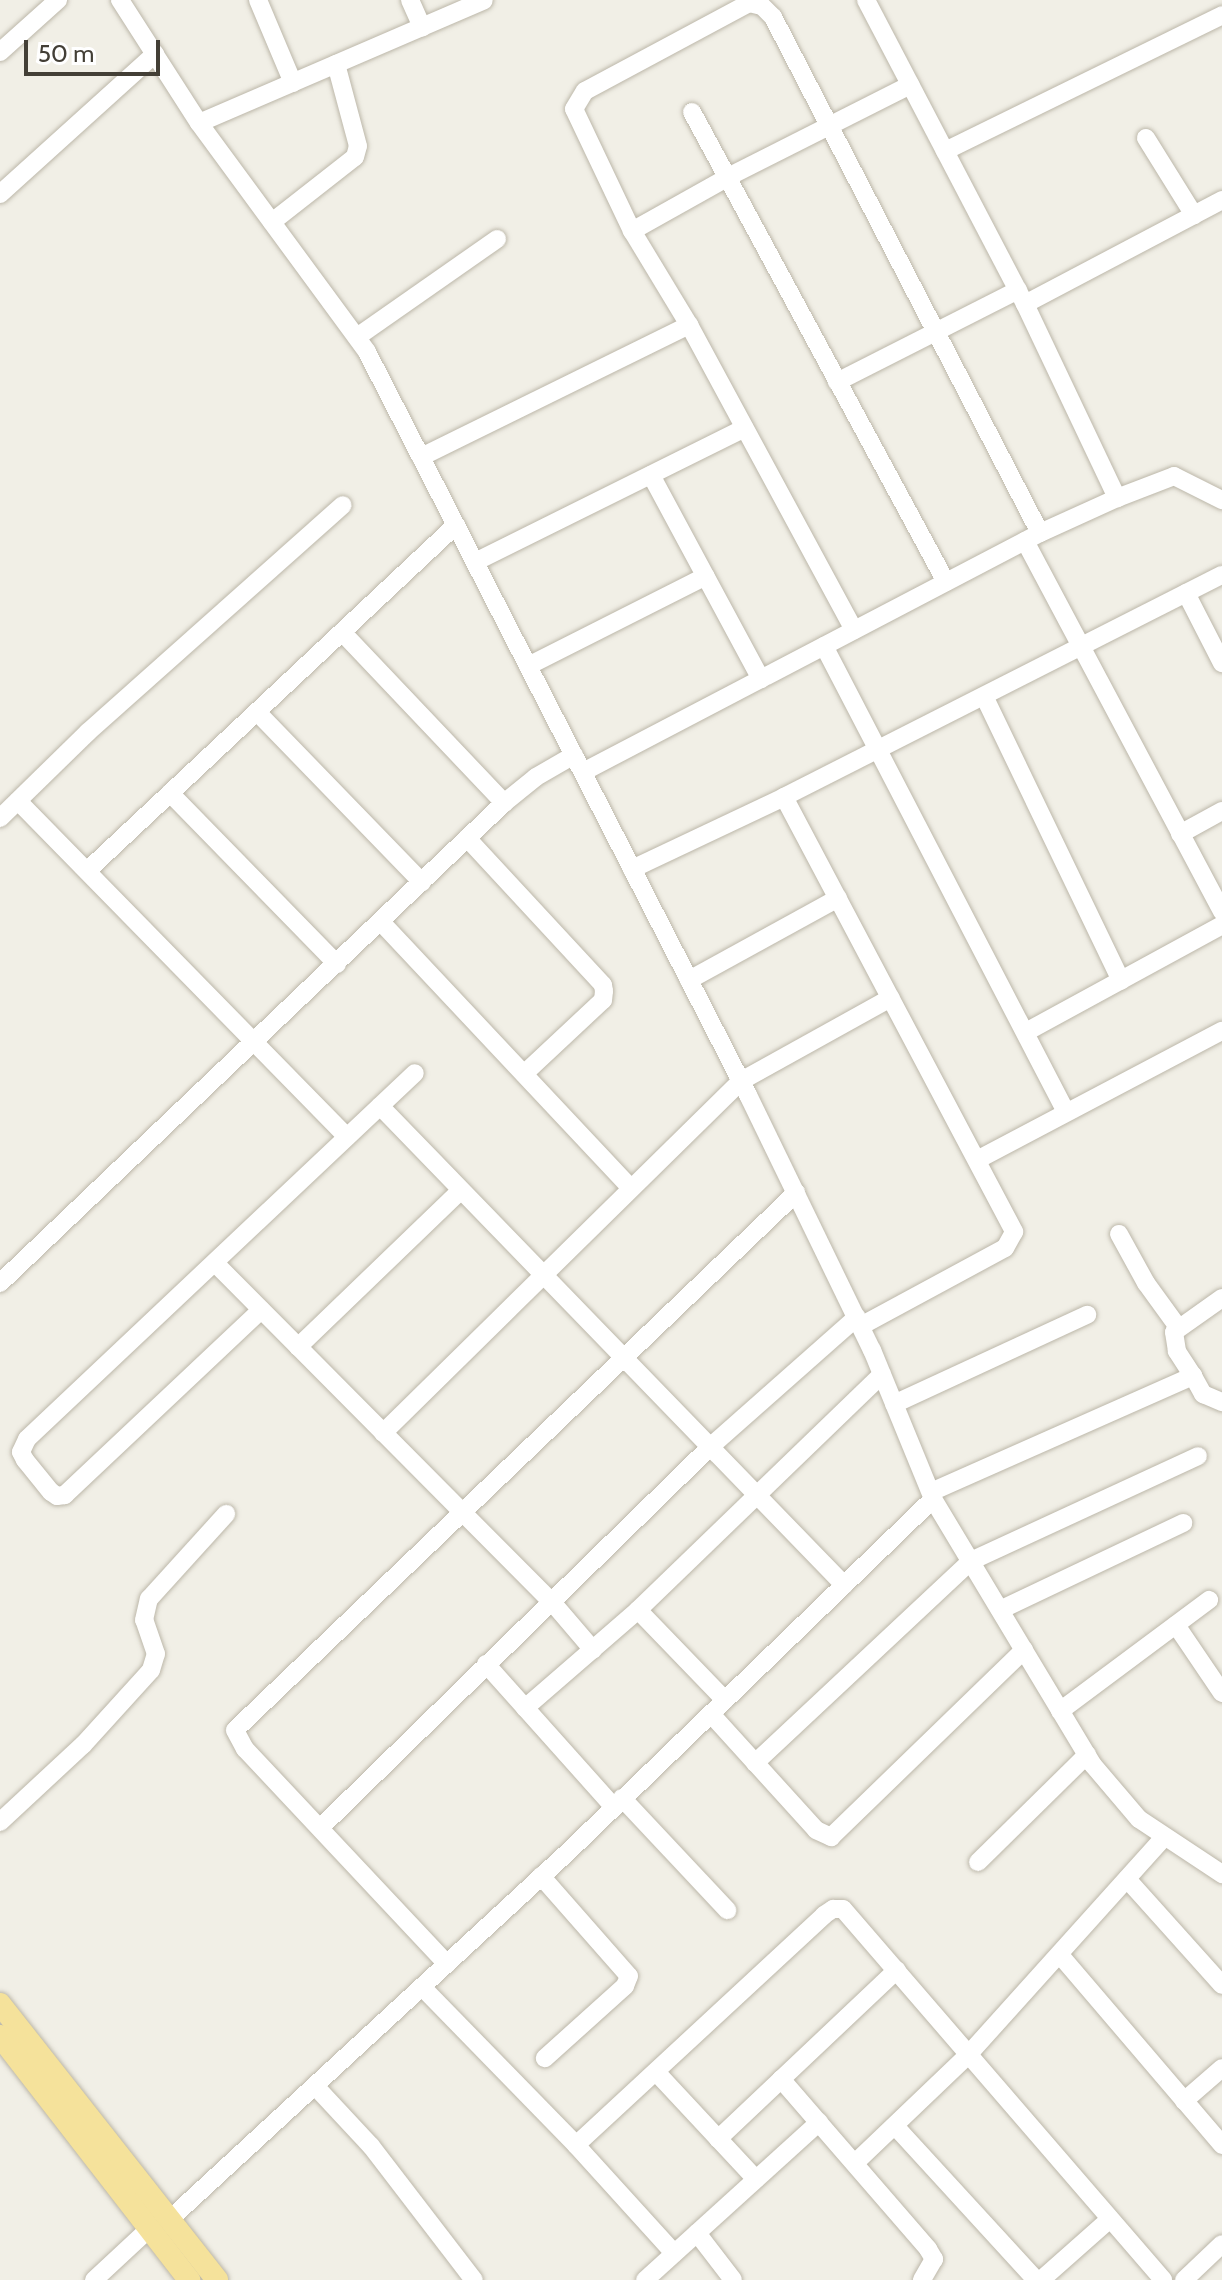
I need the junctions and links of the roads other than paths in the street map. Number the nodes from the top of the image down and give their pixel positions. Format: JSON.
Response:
{"nodes":[{"id":1,"x":58,"y":0,"type":"edge"},
{"id":2,"x":120,"y":0,"type":"edge"},
{"id":3,"x":258,"y":0,"type":"edge"},
{"id":4,"x":410,"y":0,"type":"edge"},
{"id":5,"x":484,"y":0,"type":"edge"},
{"id":6,"x":866,"y":0,"type":"edge"},
{"id":7,"x":1222,"y":15,"type":"edge"},
{"id":8,"x":422,"y":27,"type":"junction"},
{"id":9,"x":0,"y":52,"type":"edge"},
{"id":10,"x":155,"y":54,"type":"junction"},
{"id":11,"x":336,"y":64,"type":"junction"},
{"id":12,"x":293,"y":83,"type":"junction"},
{"id":13,"x":910,"y":85,"type":"junction"},
{"id":14,"x":692,"y":112,"type":"dead end"},
{"id":15,"x":199,"y":123,"type":"junction"},
{"id":16,"x":828,"y":126,"type":"junction"},
{"id":17,"x":1146,"y":138,"type":"dead end"},
{"id":18,"x":945,"y":151,"type":"junction"},
{"id":19,"x":730,"y":176,"type":"junction"},
{"id":20,"x":0,"y":194,"type":"edge"},
{"id":21,"x":1222,"y":200,"type":"edge"},
{"id":22,"x":1194,"y":215,"type":"junction"},
{"id":23,"x":272,"y":222,"type":"junction"},
{"id":24,"x":632,"y":231,"type":"junction"},
{"id":25,"x":497,"y":239,"type":"dead end"},
{"id":26,"x":1022,"y":297,"type":"junction"},
{"id":27,"x":689,"y":325,"type":"junction"},
{"id":28,"x":934,"y":332,"type":"junction"},
{"id":29,"x":357,"y":337,"type":"junction"},
{"id":30,"x":837,"y":382,"type":"junction"},
{"id":31,"x":745,"y":428,"type":"junction"},
{"id":32,"x":421,"y":457,"type":"junction"},
{"id":33,"x":651,"y":475,"type":"junction"},
{"id":34,"x":1117,"y":498,"type":"junction"},
{"id":35,"x":1222,"y":500,"type":"edge"},
{"id":36,"x":343,"y":505,"type":"dead end"},
{"id":37,"x":456,"y":525,"type":"junction"},
{"id":38,"x":1032,"y":537,"type":"junction"},
{"id":39,"x":475,"y":562,"type":"junction"},
{"id":40,"x":1222,"y":575,"type":"edge"},
{"id":41,"x":706,"y":576,"type":"junction"},
{"id":42,"x":946,"y":582,"type":"junction"},
{"id":43,"x":1186,"y":593,"type":"junction"},
{"id":44,"x":854,"y":630,"type":"junction"},
{"id":45,"x":342,"y":632,"type":"junction"},
{"id":46,"x":824,"y":646,"type":"junction"},
{"id":47,"x":1081,"y":646,"type":"junction"},
{"id":48,"x":1222,"y":663,"type":"edge"},
{"id":49,"x":528,"y":666,"type":"junction"},
{"id":50,"x":761,"y":679,"type":"junction"},
{"id":51,"x":984,"y":696,"type":"junction"},
{"id":52,"x":257,"y":712,"type":"junction"},
{"id":53,"x":878,"y":749,"type":"junction"},
{"id":54,"x":574,"y":755,"type":"junction"},
{"id":55,"x":583,"y":772,"type":"junction"},
{"id":56,"x":170,"y":793,"type":"junction"},
{"id":57,"x":784,"y":797,"type":"junction"},
{"id":58,"x":18,"y":801,"type":"junction"},
{"id":59,"x":504,"y":803,"type":"junction"},
{"id":60,"x":1222,"y":811,"type":"edge"},
{"id":61,"x":0,"y":818,"type":"edge"},
{"id":62,"x":1180,"y":834,"type":"junction"},
{"id":63,"x":467,"y":838,"type":"junction"},
{"id":64,"x":632,"y":869,"type":"junction"},
{"id":65,"x":87,"y":871,"type":"junction"},
{"id":66,"x":422,"y":882,"type":"junction"},
{"id":67,"x":838,"y":898,"type":"junction"},
{"id":68,"x":1222,"y":912,"type":"edge"},
{"id":69,"x":381,"y":922,"type":"junction"},
{"id":70,"x":1222,"y":925,"type":"edge"},
{"id":71,"x":337,"y":964,"type":"junction"},
{"id":72,"x":689,"y":980,"type":"junction"},
{"id":73,"x":1121,"y":981,"type":"junction"},
{"id":74,"x":891,"y":998,"type":"junction"},
{"id":75,"x":1222,"y":1031,"type":"edge"},
{"id":76,"x":1026,"y":1032,"type":"junction"},
{"id":77,"x":255,"y":1043,"type":"junction"},
{"id":78,"x":415,"y":1073,"type":"dead end"},
{"id":79,"x":524,"y":1074,"type":"junction"},
{"id":80,"x":741,"y":1081,"type":"junction"},
{"id":81,"x":380,"y":1106,"type":"junction"},
{"id":82,"x":1066,"y":1112,"type":"junction"},
{"id":83,"x":347,"y":1137,"type":"junction"},
{"id":84,"x":977,"y":1160,"type":"junction"},
{"id":85,"x":631,"y":1188,"type":"junction"},
{"id":86,"x":461,"y":1190,"type":"junction"},
{"id":87,"x":796,"y":1193,"type":"junction"},
{"id":88,"x":1119,"y":1234,"type":"dead end"},
{"id":89,"x":216,"y":1264,"type":"junction"},
{"id":90,"x":543,"y":1275,"type":"junction"},
{"id":91,"x":0,"y":1283,"type":"edge"},
{"id":92,"x":1222,"y":1298,"type":"edge"},
{"id":93,"x":261,"y":1310,"type":"junction"},
{"id":94,"x":1087,"y":1315,"type":"dead end"},
{"id":95,"x":859,"y":1322,"type":"junction"},
{"id":96,"x":1178,"y":1327,"type":"junction"},
{"id":97,"x":298,"y":1347,"type":"junction"},
{"id":98,"x":625,"y":1359,"type":"junction"},
{"id":99,"x":882,"y":1374,"type":"junction"},
{"id":100,"x":1193,"y":1376,"type":"junction"},
{"id":101,"x":1222,"y":1402,"type":"edge"},
{"id":102,"x":894,"y":1404,"type":"junction"},
{"id":103,"x":383,"y":1433,"type":"junction"},
{"id":104,"x":710,"y":1447,"type":"junction"},
{"id":105,"x":1198,"y":1456,"type":"dead end"},
{"id":106,"x":755,"y":1494,"type":"junction"},
{"id":107,"x":932,"y":1496,"type":"junction"},
{"id":108,"x":462,"y":1512,"type":"junction"},
{"id":109,"x":226,"y":1514,"type":"dead end"},
{"id":110,"x":1183,"y":1523,"type":"dead end"},
{"id":111,"x":971,"y":1561,"type":"junction"},
{"id":112,"x":844,"y":1585,"type":"junction"},
{"id":113,"x":1209,"y":1600,"type":"dead end"},
{"id":114,"x":552,"y":1602,"type":"junction"},
{"id":115,"x":638,"y":1610,"type":"junction"},
{"id":116,"x":1000,"y":1610,"type":"junction"},
{"id":117,"x":1176,"y":1625,"type":"junction"},
{"id":118,"x":593,"y":1650,"type":"junction"},
{"id":119,"x":1024,"y":1650,"type":"junction"},
{"id":120,"x":486,"y":1664,"type":"junction"},
{"id":121,"x":1222,"y":1693,"type":"edge"},
{"id":122,"x":725,"y":1700,"type":"junction"},
{"id":123,"x":525,"y":1708,"type":"junction"},
{"id":124,"x":1060,"y":1711,"type":"junction"},
{"id":125,"x":711,"y":1714,"type":"junction"},
{"id":126,"x":1087,"y":1755,"type":"junction"},
{"id":127,"x":755,"y":1763,"type":"junction"},
{"id":128,"x":618,"y":1802,"type":"junction"},
{"id":129,"x":0,"y":1822,"type":"edge"},
{"id":130,"x":320,"y":1828,"type":"junction"},
{"id":131,"x":1164,"y":1837,"type":"junction"},
{"id":132,"x":978,"y":1862,"type":"dead end"},
{"id":133,"x":1222,"y":1874,"type":"edge"},
{"id":134,"x":541,"y":1876,"type":"junction"},
{"id":135,"x":1127,"y":1879,"type":"junction"},
{"id":136,"x":727,"y":1910,"type":"dead end"},
{"id":137,"x":1060,"y":1955,"type":"junction"},
{"id":138,"x":447,"y":1964,"type":"junction"},
{"id":139,"x":897,"y":1970,"type":"junction"},
{"id":140,"x":1222,"y":1985,"type":"edge"},
{"id":141,"x":422,"y":1987,"type":"junction"},
{"id":142,"x":0,"y":2004,"type":"edge"},
{"id":143,"x":0,"y":2036,"type":"edge"},
{"id":144,"x":968,"y":2055,"type":"junction"},
{"id":145,"x":545,"y":2058,"type":"dead end"},
{"id":146,"x":1222,"y":2068,"type":"edge"},
{"id":147,"x":657,"y":2073,"type":"junction"},
{"id":148,"x":781,"y":2079,"type":"junction"},
{"id":149,"x":315,"y":2086,"type":"junction"},
{"id":150,"x":1184,"y":2101,"type":"junction"},
{"id":151,"x":819,"y":2122,"type":"junction"},
{"id":152,"x":895,"y":2126,"type":"junction"},
{"id":153,"x":718,"y":2139,"type":"junction"},
{"id":154,"x":576,"y":2145,"type":"junction"},
{"id":155,"x":1222,"y":2145,"type":"edge"},
{"id":156,"x":855,"y":2163,"type":"junction"},
{"id":157,"x":756,"y":2179,"type":"junction"},
{"id":158,"x":1110,"y":2219,"type":"junction"},
{"id":159,"x":160,"y":2224,"type":"junction"},
{"id":160,"x":697,"y":2233,"type":"junction"},
{"id":161,"x":1222,"y":2244,"type":"edge"},
{"id":162,"x":674,"y":2253,"type":"junction"},
{"id":163,"x":94,"y":2280,"type":"edge"},
{"id":164,"x":189,"y":2280,"type":"edge"},
{"id":165,"x":217,"y":2280,"type":"edge"},
{"id":166,"x":474,"y":2280,"type":"edge"},
{"id":167,"x":645,"y":2280,"type":"edge"},
{"id":168,"x":733,"y":2280,"type":"edge"},
{"id":169,"x":922,"y":2280,"type":"edge"},
{"id":170,"x":1038,"y":2280,"type":"edge"},
{"id":171,"x":1163,"y":2280,"type":"edge"},
{"id":172,"x":1184,"y":2280,"type":"edge"}],
"edges":[{"from":1,"to":9,"type":"street"},
{"from":2,"to":10,"type":"street"},
{"from":3,"to":12,"type":"street"},
{"from":4,"to":8,"type":"street"},
{"from":5,"to":8,"type":"street"},
{"from":6,"to":13,"type":"street"},
{"from":7,"to":18,"type":"street"},
{"from":8,"to":11,"type":"street"},
{"from":10,"to":15,"type":"street"},
{"from":10,"to":20,"type":"street"},
{"from":11,"to":12,"type":"street"},
{"from":11,"to":23,"type":"street"},
{"from":12,"to":15,"type":"street"},
{"from":13,"to":16,"type":"street"},
{"from":13,"to":18,"type":"street"},
{"from":14,"to":19,"type":"street"},
{"from":15,"to":23,"type":"street"},
{"from":16,"to":19,"type":"street"},
{"from":16,"to":24,"type":"street"},
{"from":16,"to":28,"type":"street"},
{"from":17,"to":22,"type":"street"},
{"from":18,"to":26,"type":"street"},
{"from":19,"to":24,"type":"street"},
{"from":19,"to":30,"type":"street"},
{"from":21,"to":22,"type":"street"},
{"from":22,"to":26,"type":"street"},
{"from":23,"to":29,"type":"street"},
{"from":24,"to":27,"type":"street"},
{"from":25,"to":29,"type":"street"},
{"from":26,"to":28,"type":"street"},
{"from":26,"to":34,"type":"street"},
{"from":27,"to":31,"type":"street"},
{"from":27,"to":32,"type":"street"},
{"from":28,"to":30,"type":"street"},
{"from":28,"to":38,"type":"street"},
{"from":29,"to":32,"type":"street"},
{"from":30,"to":42,"type":"street"},
{"from":31,"to":33,"type":"street"},
{"from":31,"to":44,"type":"street"},
{"from":32,"to":37,"type":"street"},
{"from":33,"to":39,"type":"street"},
{"from":33,"to":41,"type":"street"},
{"from":34,"to":35,"type":"street"},
{"from":34,"to":38,"type":"street"},
{"from":36,"to":58,"type":"street"},
{"from":37,"to":39,"type":"street"},
{"from":37,"to":45,"type":"street"},
{"from":38,"to":42,"type":"street"},
{"from":38,"to":47,"type":"street"},
{"from":39,"to":49,"type":"street"},
{"from":40,"to":43,"type":"street"},
{"from":41,"to":49,"type":"street"},
{"from":41,"to":50,"type":"street"},
{"from":42,"to":44,"type":"street"},
{"from":43,"to":47,"type":"street"},
{"from":43,"to":48,"type":"street"},
{"from":44,"to":46,"type":"street"},
{"from":45,"to":52,"type":"street"},
{"from":45,"to":59,"type":"street"},
{"from":46,"to":50,"type":"street"},
{"from":46,"to":53,"type":"street"},
{"from":47,"to":51,"type":"street"},
{"from":47,"to":62,"type":"street"},
{"from":49,"to":54,"type":"street"},
{"from":50,"to":55,"type":"street"},
{"from":51,"to":53,"type":"street"},
{"from":51,"to":73,"type":"street"},
{"from":52,"to":56,"type":"street"},
{"from":52,"to":66,"type":"street"},
{"from":53,"to":57,"type":"street"},
{"from":53,"to":76,"type":"street"},
{"from":54,"to":55,"type":"street"},
{"from":54,"to":59,"type":"street"},
{"from":55,"to":64,"type":"street"},
{"from":56,"to":65,"type":"street"},
{"from":56,"to":71,"type":"street"},
{"from":57,"to":64,"type":"street"},
{"from":57,"to":67,"type":"street"},
{"from":58,"to":61,"type":"street"},
{"from":58,"to":65,"type":"street"},
{"from":59,"to":63,"type":"street"},
{"from":60,"to":62,"type":"street"},
{"from":62,"to":68,"type":"street"},
{"from":63,"to":66,"type":"street"},
{"from":63,"to":79,"type":"street"},
{"from":64,"to":72,"type":"street"},
{"from":65,"to":77,"type":"street"},
{"from":66,"to":69,"type":"street"},
{"from":67,"to":72,"type":"street"},
{"from":67,"to":74,"type":"street"},
{"from":69,"to":71,"type":"street"},
{"from":69,"to":79,"type":"street"},
{"from":70,"to":73,"type":"street"},
{"from":71,"to":77,"type":"street"},
{"from":72,"to":80,"type":"street"},
{"from":73,"to":76,"type":"street"},
{"from":74,"to":80,"type":"street"},
{"from":74,"to":84,"type":"street"},
{"from":75,"to":82,"type":"street"},
{"from":76,"to":82,"type":"street"},
{"from":77,"to":83,"type":"street"},
{"from":77,"to":91,"type":"street"},
{"from":78,"to":81,"type":"street"},
{"from":79,"to":85,"type":"street"},
{"from":80,"to":85,"type":"street"},
{"from":80,"to":87,"type":"street"},
{"from":81,"to":83,"type":"street"},
{"from":81,"to":86,"type":"street"},
{"from":82,"to":84,"type":"street"},
{"from":83,"to":89,"type":"street"},
{"from":84,"to":95,"type":"street"},
{"from":85,"to":90,"type":"street"},
{"from":86,"to":90,"type":"street"},
{"from":86,"to":97,"type":"street"},
{"from":87,"to":95,"type":"street"},
{"from":87,"to":98,"type":"street"},
{"from":88,"to":96,"type":"street"},
{"from":89,"to":93,"type":"street"},
{"from":89,"to":93,"type":"street"},
{"from":90,"to":98,"type":"street"},
{"from":90,"to":103,"type":"street"},
{"from":92,"to":96,"type":"street"},
{"from":93,"to":97,"type":"street"},
{"from":94,"to":102,"type":"street"},
{"from":95,"to":99,"type":"street"},
{"from":95,"to":104,"type":"street"},
{"from":96,"to":100,"type":"street"},
{"from":97,"to":103,"type":"street"},
{"from":98,"to":104,"type":"street"},
{"from":98,"to":108,"type":"street"},
{"from":99,"to":102,"type":"street"},
{"from":99,"to":106,"type":"street"},
{"from":100,"to":101,"type":"street"},
{"from":100,"to":107,"type":"street"},
{"from":102,"to":107,"type":"street"},
{"from":103,"to":108,"type":"street"},
{"from":104,"to":106,"type":"street"},
{"from":104,"to":114,"type":"street"},
{"from":105,"to":111,"type":"street"},
{"from":106,"to":112,"type":"street"},
{"from":106,"to":115,"type":"street"},
{"from":107,"to":111,"type":"street"},
{"from":107,"to":112,"type":"street"},
{"from":108,"to":114,"type":"street"},
{"from":108,"to":130,"type":"street"},
{"from":109,"to":129,"type":"street"},
{"from":110,"to":116,"type":"street"},
{"from":111,"to":116,"type":"street"},
{"from":111,"to":127,"type":"street"},
{"from":112,"to":122,"type":"street"},
{"from":113,"to":117,"type":"street"},
{"from":114,"to":118,"type":"street"},
{"from":114,"to":120,"type":"street"},
{"from":115,"to":118,"type":"street"},
{"from":115,"to":122,"type":"street"},
{"from":116,"to":119,"type":"street"},
{"from":117,"to":121,"type":"street"},
{"from":117,"to":124,"type":"street"},
{"from":118,"to":123,"type":"street"},
{"from":119,"to":124,"type":"street"},
{"from":119,"to":127,"type":"street"},
{"from":120,"to":123,"type":"street"},
{"from":120,"to":130,"type":"street"},
{"from":122,"to":125,"type":"street"},
{"from":123,"to":128,"type":"street"},
{"from":124,"to":126,"type":"street"},
{"from":125,"to":127,"type":"street"},
{"from":125,"to":128,"type":"street"},
{"from":126,"to":131,"type":"street"},
{"from":126,"to":132,"type":"street"},
{"from":128,"to":134,"type":"street"},
{"from":128,"to":136,"type":"street"},
{"from":130,"to":138,"type":"street"},
{"from":131,"to":133,"type":"street"},
{"from":131,"to":135,"type":"street"},
{"from":134,"to":138,"type":"street"},
{"from":134,"to":145,"type":"street"},
{"from":135,"to":137,"type":"street"},
{"from":135,"to":140,"type":"street"},
{"from":137,"to":144,"type":"street"},
{"from":137,"to":150,"type":"street"},
{"from":138,"to":141,"type":"street"},
{"from":139,"to":144,"type":"street"},
{"from":139,"to":147,"type":"street"},
{"from":139,"to":148,"type":"street"},
{"from":141,"to":149,"type":"street"},
{"from":141,"to":154,"type":"street"},
{"from":142,"to":159,"type":"main road"},
{"from":143,"to":159,"type":"main road"},
{"from":144,"to":152,"type":"street"},
{"from":144,"to":158,"type":"street"},
{"from":146,"to":150,"type":"street"},
{"from":147,"to":153,"type":"street"},
{"from":147,"to":154,"type":"street"},
{"from":148,"to":151,"type":"street"},
{"from":148,"to":153,"type":"street"},
{"from":149,"to":159,"type":"street"},
{"from":149,"to":166,"type":"street"},
{"from":150,"to":155,"type":"street"},
{"from":151,"to":156,"type":"street"},
{"from":151,"to":157,"type":"street"},
{"from":152,"to":156,"type":"street"},
{"from":152,"to":170,"type":"street"},
{"from":153,"to":157,"type":"street"},
{"from":154,"to":162,"type":"street"},
{"from":156,"to":169,"type":"street"},
{"from":157,"to":160,"type":"street"},
{"from":158,"to":170,"type":"street"},
{"from":158,"to":171,"type":"street"},
{"from":159,"to":163,"type":"street"},
{"from":159,"to":164,"type":"main road"},
{"from":159,"to":165,"type":"main road"},
{"from":160,"to":162,"type":"street"},
{"from":160,"to":168,"type":"street"},
{"from":161,"to":172,"type":"street"},
{"from":162,"to":167,"type":"street"}]}
